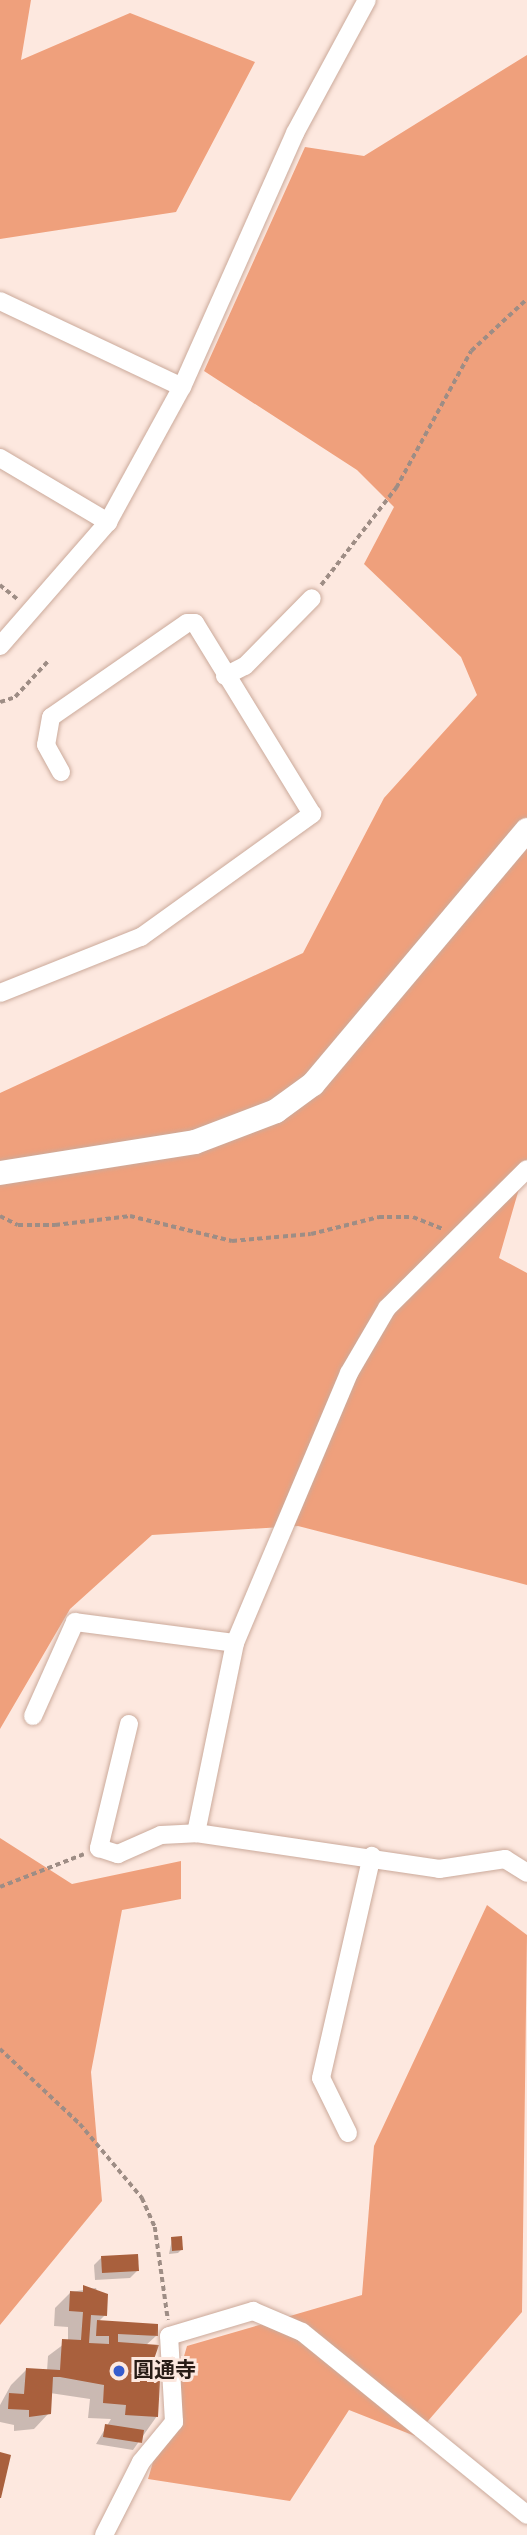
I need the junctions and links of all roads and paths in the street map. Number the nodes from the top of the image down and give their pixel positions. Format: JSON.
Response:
{"nodes":[{"id":1,"x":367,"y":0,"type":"edge"},
{"id":2,"x":527,"y":299,"type":"edge"},
{"id":3,"x":0,"y":301,"type":"edge"},
{"id":4,"x":182,"y":387,"type":"junction"},
{"id":5,"x":0,"y":458,"type":"edge"},
{"id":6,"x":108,"y":522,"type":"junction"},
{"id":7,"x":0,"y":585,"type":"edge"},
{"id":8,"x":312,"y":598,"type":"joint"},
{"id":9,"x":31,"y":611,"type":"junction"},
{"id":10,"x":0,"y":646,"type":"edge"},
{"id":11,"x":49,"y":660,"type":"dead end"},
{"id":12,"x":225,"y":676,"type":"junction"},
{"id":13,"x":0,"y":702,"type":"edge"},
{"id":14,"x":61,"y":772,"type":"dead end"},
{"id":15,"x":527,"y":830,"type":"edge"},
{"id":16,"x":0,"y":993,"type":"edge"},
{"id":17,"x":527,"y":1169,"type":"edge"},
{"id":18,"x":0,"y":1173,"type":"edge"},
{"id":19,"x":0,"y":1216,"type":"edge"},
{"id":20,"x":455,"y":1240,"type":"junction"},
{"id":21,"x":235,"y":1643,"type":"junction"},
{"id":22,"x":33,"y":1716,"type":"dead end"},
{"id":23,"x":129,"y":1724,"type":"dead end"},
{"id":24,"x":196,"y":1833,"type":"junction"},
{"id":25,"x":99,"y":1848,"type":"junction"},
{"id":26,"x":372,"y":1856,"type":"junction"},
{"id":27,"x":527,"y":1873,"type":"edge"},
{"id":28,"x":0,"y":1887,"type":"edge"},
{"id":29,"x":0,"y":2049,"type":"edge"},
{"id":30,"x":348,"y":2133,"type":"dead end"},
{"id":31,"x":169,"y":2336,"type":"junction"},
{"id":32,"x":527,"y":2515,"type":"edge"},
{"id":33,"x":104,"y":2535,"type":"edge"}],
"edges":[{"from":1,"to":4,"type":"street"},
{"from":2,"to":8,"type":"path"},
{"from":3,"to":4,"type":"street"},
{"from":4,"to":6,"type":"street"},
{"from":5,"to":6,"type":"street"},
{"from":6,"to":9,"type":"street"},
{"from":7,"to":9,"type":"path"},
{"from":8,"to":12,"type":"street"},
{"from":9,"to":10,"type":"street"},
{"from":11,"to":13,"type":"path"},
{"from":12,"to":14,"type":"street"},
{"from":12,"to":16,"type":"street"},
{"from":15,"to":18,"type":"street"},
{"from":17,"to":20,"type":"street"},
{"from":19,"to":20,"type":"path"},
{"from":20,"to":21,"type":"street"},
{"from":21,"to":22,"type":"street"},
{"from":21,"to":24,"type":"street"},
{"from":23,"to":25,"type":"street"},
{"from":24,"to":25,"type":"street"},
{"from":24,"to":26,"type":"street"},
{"from":25,"to":28,"type":"path"},
{"from":26,"to":27,"type":"street"},
{"from":26,"to":30,"type":"street"},
{"from":29,"to":31,"type":"path"},
{"from":31,"to":32,"type":"street"},
{"from":31,"to":33,"type":"street"}]}
